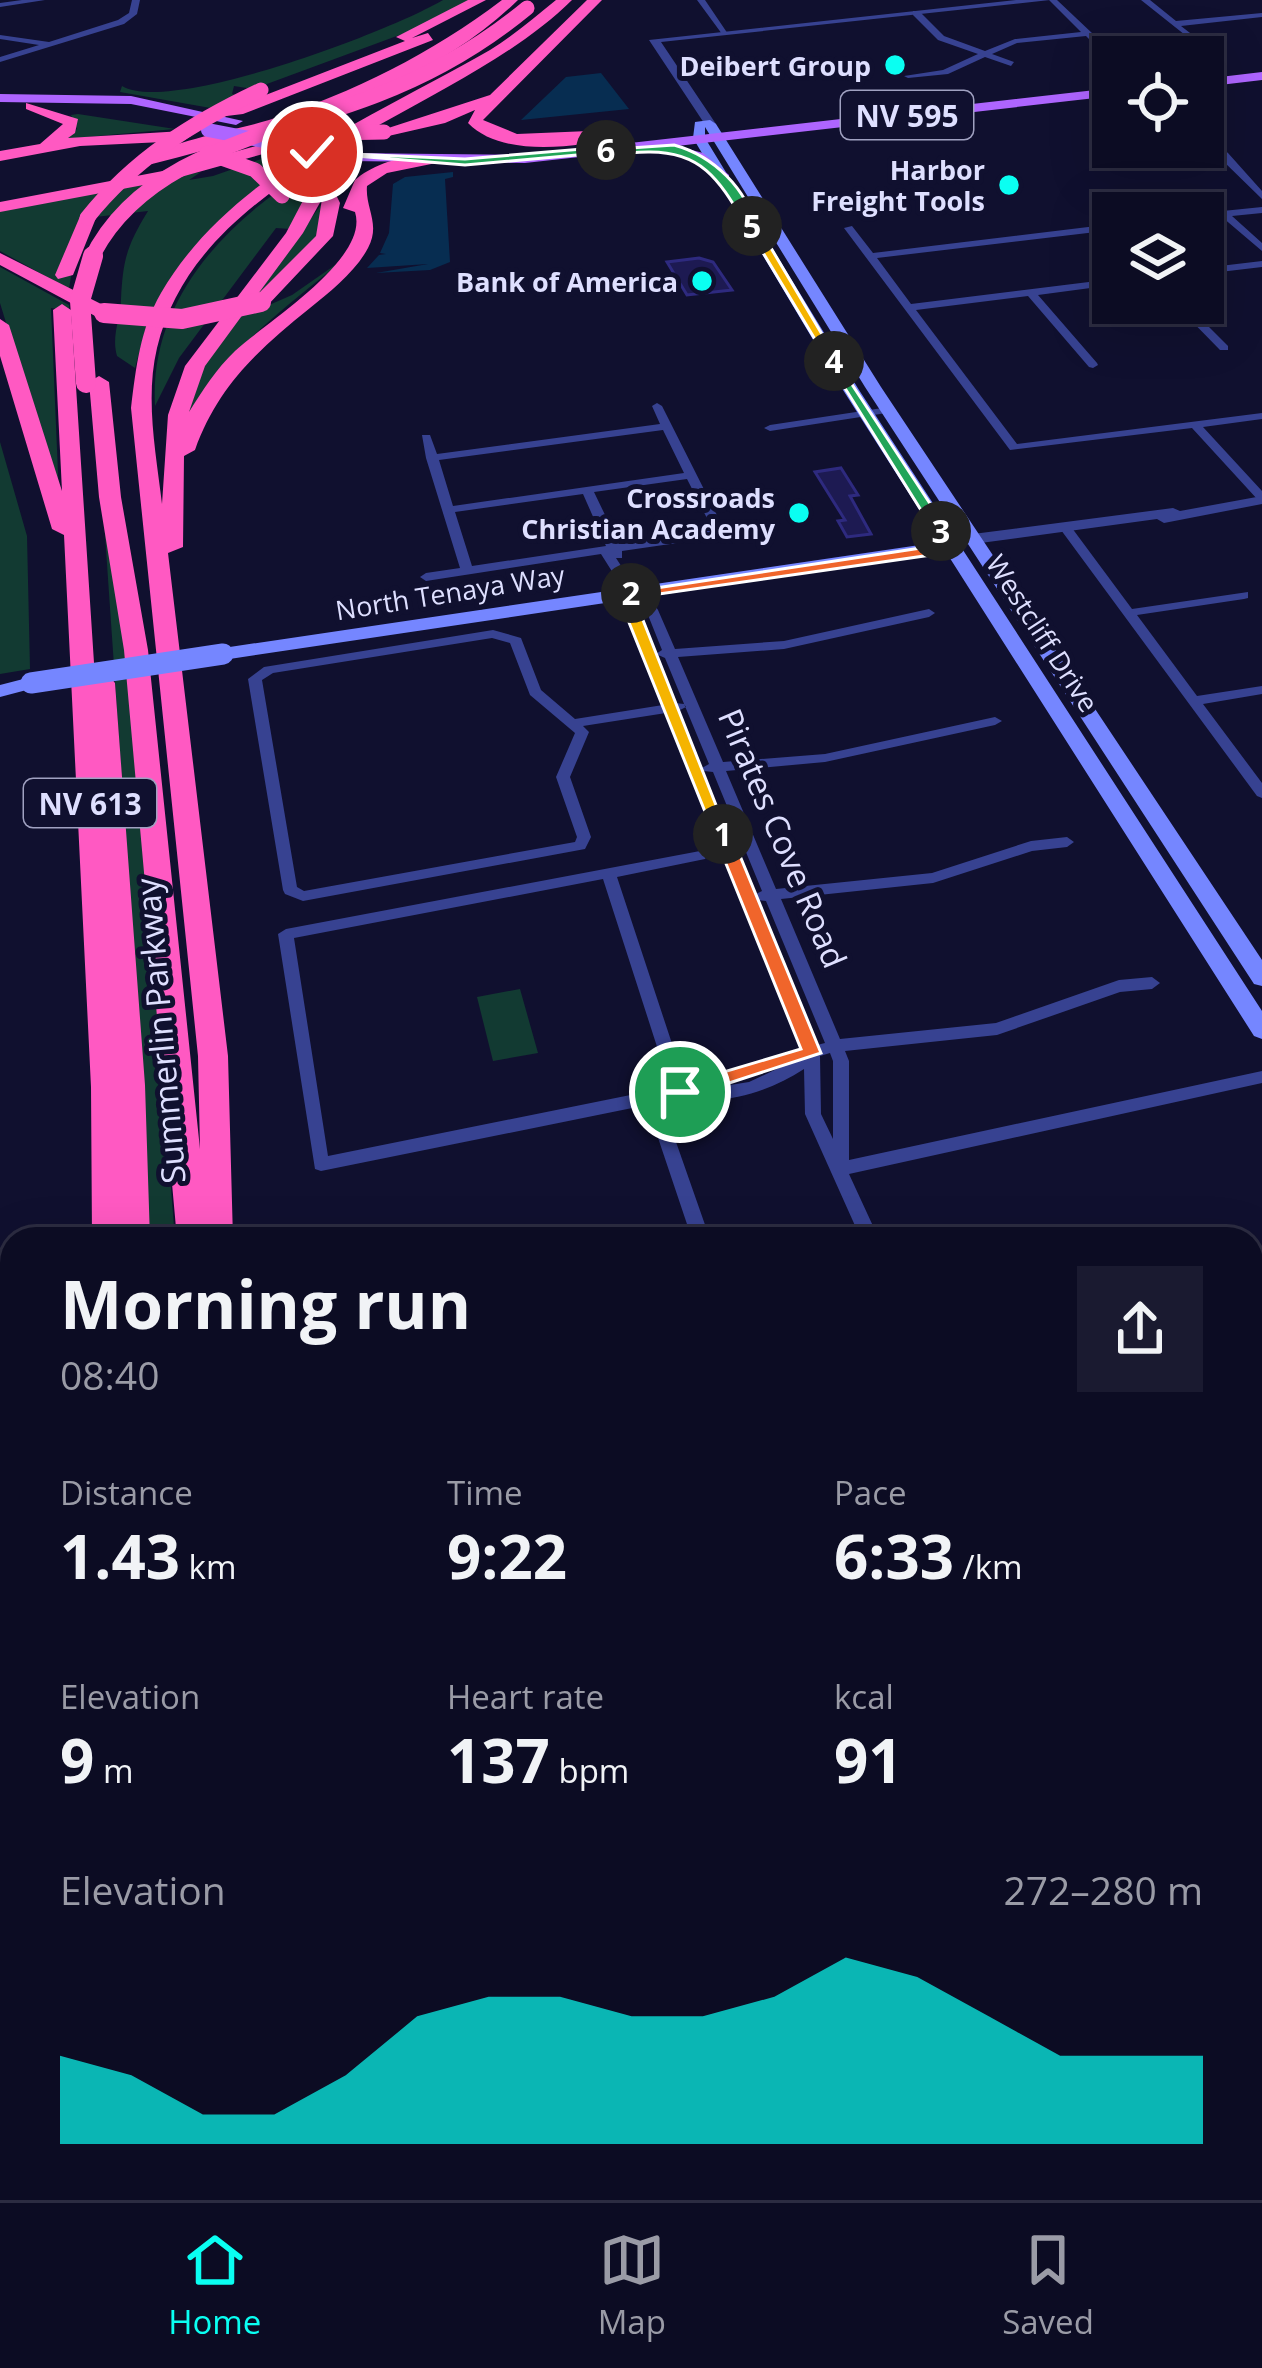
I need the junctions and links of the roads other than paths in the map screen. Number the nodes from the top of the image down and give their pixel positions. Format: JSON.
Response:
{"nodes":[{"id":1,"x":136,"y":0,"type":"edge"},
{"id":2,"x":478,"y":0,"type":"edge"},
{"id":3,"x":565,"y":0,"type":"edge"},
{"id":4,"x":595,"y":0,"type":"edge"},
{"id":5,"x":701,"y":0,"type":"edge"},
{"id":6,"x":1049,"y":0,"type":"edge"},
{"id":7,"x":1145,"y":0,"type":"edge"},
{"id":8,"x":40,"y":1,"type":"edge"},
{"id":9,"x":526,"y":4,"type":"edge"},
{"id":10,"x":0,"y":5,"type":"edge"},
{"id":11,"x":916,"y":13,"type":"junction"},
{"id":12,"x":1262,"y":16,"type":"edge"},
{"id":13,"x":1174,"y":24,"type":"junction"},
{"id":14,"x":725,"y":32,"type":"junction"},
{"id":15,"x":1090,"y":33,"type":"junction"},
{"id":16,"x":1093,"y":36,"type":"edge"},
{"id":17,"x":1189,"y":36,"type":"edge"},
{"id":18,"x":0,"y":37,"type":"edge"},
{"id":19,"x":48,"y":45,"type":"junction"},
{"id":20,"x":982,"y":53,"type":"junction"},
{"id":21,"x":0,"y":60,"type":"edge"},
{"id":22,"x":1011,"y":64,"type":"dead end"},
{"id":23,"x":1262,"y":65,"type":"edge"},
{"id":24,"x":1224,"y":69,"type":"edge"},
{"id":25,"x":908,"y":76,"type":"dead end"},
{"id":26,"x":1262,"y":76,"type":"edge"},
{"id":27,"x":1224,"y":81,"type":"edge"},
{"id":28,"x":441,"y":82,"type":"junction"},
{"id":29,"x":1092,"y":83,"type":"edge"},
{"id":30,"x":302,"y":86,"type":"junction"},
{"id":31,"x":498,"y":92,"type":"junction"},
{"id":32,"x":996,"y":94,"type":"junction"},
{"id":33,"x":1092,"y":94,"type":"edge"},
{"id":34,"x":0,"y":98,"type":"edge"},
{"id":35,"x":31,"y":106,"type":"junction"},
{"id":36,"x":0,"y":107,"type":"edge"},
{"id":37,"x":928,"y":112,"type":"junction"},
{"id":38,"x":209,"y":122,"type":"junction"},
{"id":39,"x":706,"y":131,"type":"junction"},
{"id":40,"x":269,"y":136,"type":"junction"},
{"id":41,"x":614,"y":142,"type":"junction"},
{"id":42,"x":363,"y":146,"type":"joint"},
{"id":43,"x":1225,"y":155,"type":"edge"},
{"id":44,"x":346,"y":157,"type":"joint"},
{"id":45,"x":0,"y":158,"type":"edge"},
{"id":46,"x":433,"y":161,"type":"junction"},
{"id":47,"x":318,"y":173,"type":"junction"},
{"id":48,"x":724,"y":178,"type":"junction"},
{"id":49,"x":356,"y":188,"type":"junction"},
{"id":50,"x":0,"y":191,"type":"edge"},
{"id":51,"x":757,"y":194,"type":"junction"},
{"id":52,"x":1262,"y":196,"type":"edge"},
{"id":53,"x":740,"y":205,"type":"junction"},
{"id":54,"x":0,"y":207,"type":"edge"},
{"id":55,"x":1262,"y":210,"type":"edge"},
{"id":56,"x":1224,"y":214,"type":"joint"},
{"id":57,"x":849,"y":228,"type":"dead end"},
{"id":58,"x":1092,"y":230,"type":"edge"},
{"id":59,"x":1262,"y":248,"type":"edge"},
{"id":60,"x":767,"y":249,"type":"junction"},
{"id":61,"x":870,"y":256,"type":"junction"},
{"id":62,"x":0,"y":258,"type":"edge"},
{"id":63,"x":1262,"y":264,"type":"edge"},
{"id":64,"x":1224,"y":269,"type":"edge"},
{"id":65,"x":808,"y":274,"type":"junction"},
{"id":66,"x":1092,"y":285,"type":"edge"},
{"id":67,"x":1030,"y":292,"type":"junction"},
{"id":68,"x":261,"y":302,"type":"junction"},
{"id":69,"x":825,"y":303,"type":"junction"},
{"id":70,"x":803,"y":305,"type":"junction"},
{"id":71,"x":907,"y":308,"type":"junction"},
{"id":72,"x":1200,"y":324,"type":"edge"},
{"id":73,"x":0,"y":325,"type":"edge"},
{"id":74,"x":1225,"y":348,"type":"dead end"},
{"id":75,"x":1094,"y":365,"type":"dead end"},
{"id":76,"x":93,"y":383,"type":"junction"},
{"id":77,"x":657,"y":406,"type":"dead end"},
{"id":78,"x":889,"y":410,"type":"junction"},
{"id":79,"x":866,"y":413,"type":"junction"},
{"id":80,"x":1262,"y":416,"type":"edge"},
{"id":81,"x":1196,"y":425,"type":"junction"},
{"id":82,"x":667,"y":426,"type":"junction"},
{"id":83,"x":770,"y":428,"type":"dead end"},
{"id":84,"x":426,"y":437,"type":"dead end"},
{"id":85,"x":147,"y":458,"type":"junction"},
{"id":86,"x":432,"y":458,"type":"junction"},
{"id":87,"x":691,"y":475,"type":"junction"},
{"id":88,"x":176,"y":487,"type":"junction"},
{"id":89,"x":587,"y":490,"type":"junction"},
{"id":90,"x":1262,"y":499,"type":"edge"},
{"id":91,"x":448,"y":510,"type":"junction"},
{"id":92,"x":760,"y":527,"type":"dead end"},
{"id":93,"x":1065,"y":527,"type":"junction"},
{"id":94,"x":720,"y":533,"type":"junction"},
{"id":95,"x":961,"y":541,"type":"junction"},
{"id":96,"x":611,"y":548,"type":"junction"},
{"id":97,"x":76,"y":562,"type":"junction"},
{"id":98,"x":467,"y":570,"type":"junction"},
{"id":99,"x":426,"y":577,"type":"dead end"},
{"id":100,"x":635,"y":592,"type":"junction"},
{"id":101,"x":1244,"y":595,"type":"dead end"},
{"id":102,"x":929,"y":613,"type":"dead end"},
{"id":103,"x":1128,"y":613,"type":"junction"},
{"id":104,"x":167,"y":638,"type":"junction"},
{"id":105,"x":669,"y":652,"type":"junction"},
{"id":106,"x":649,"y":656,"type":"junction"},
{"id":107,"x":0,"y":688,"type":"edge"},
{"id":108,"x":1262,"y":690,"type":"edge"},
{"id":109,"x":1193,"y":701,"type":"junction"},
{"id":110,"x":693,"y":710,"type":"junction"},
{"id":111,"x":673,"y":713,"type":"junction"},
{"id":112,"x":994,"y":721,"type":"dead end"},
{"id":113,"x":579,"y":728,"type":"junction"},
{"id":114,"x":717,"y":766,"type":"junction"},
{"id":115,"x":696,"y":770,"type":"junction"},
{"id":116,"x":1262,"y":794,"type":"edge"},
{"id":117,"x":1067,"y":842,"type":"dead end"},
{"id":118,"x":700,"y":856,"type":"dead end"},
{"id":119,"x":608,"y":873,"type":"junction"},
{"id":120,"x":772,"y":895,"type":"junction"},
{"id":121,"x":748,"y":897,"type":"junction"},
{"id":122,"x":1262,"y":978,"type":"edge"},
{"id":123,"x":1152,"y":983,"type":"dead end"},
{"id":124,"x":1262,"y":1030,"type":"edge"},
{"id":125,"x":835,"y":1046,"type":"junction"},
{"id":126,"x":812,"y":1053,"type":"junction"},
{"id":127,"x":1262,"y":1077,"type":"edge"},
{"id":128,"x":680,"y":1092,"type":"junction"},
{"id":129,"x":652,"y":1098,"type":"junction"},
{"id":130,"x":841,"y":1168,"type":"junction"},
{"id":131,"x":218,"y":1177,"type":"junction"},
{"id":132,"x":106,"y":1227,"type":"edge"},
{"id":133,"x":134,"y":1227,"type":"edge"},
{"id":134,"x":192,"y":1227,"type":"edge"},
{"id":135,"x":217,"y":1227,"type":"edge"},
{"id":136,"x":228,"y":1227,"type":"edge"},
{"id":137,"x":697,"y":1227,"type":"edge"},
{"id":138,"x":865,"y":1227,"type":"edge"}],
"edges":[{"from":1,"to":19,"type":"street"},
{"from":2,"to":97,"type":"highway","bridge":true},
{"from":3,"to":28,"type":"highway"},
{"from":4,"to":31,"type":"highway"},
{"from":5,"to":14,"type":"street"},
{"from":6,"to":11,"type":"street"},
{"from":6,"to":15,"type":"street"},
{"from":7,"to":13,"type":"street"},
{"from":8,"to":10,"type":"street"},
{"from":9,"to":30,"type":"highway"},
{"from":9,"to":50,"type":"highway"},
{"from":9,"to":76,"type":"highway","bridge":true},
{"from":11,"to":14,"type":"street"},
{"from":11,"to":20,"type":"street"},
{"from":12,"to":13,"type":"street"},
{"from":13,"to":17,"type":"street"},
{"from":14,"to":39,"type":"street","name":"Westcliff Drive"},
{"from":15,"to":16,"type":"street"},
{"from":15,"to":20,"type":"street"},
{"from":18,"to":19,"type":"street"},
{"from":19,"to":21,"type":"street"},
{"from":20,"to":22,"type":"street"},
{"from":20,"to":25,"type":"street"},
{"from":23,"to":24,"type":"main road"},
{"from":26,"to":27,"type":"main road"},
{"from":28,"to":54,"type":"highway"},
{"from":28,"to":85,"type":"highway","name":"Summerlin Parkway"},
{"from":29,"to":32,"type":"main road","number":"NV 595"},
{"from":30,"to":38,"type":"highway"},
{"from":30,"to":40,"type":"highway","bridge":true},
{"from":31,"to":40,"type":"highway","bridge":true},
{"from":31,"to":41,"type":"highway"},
{"from":32,"to":37,"type":"main road"},
{"from":32,"to":39,"type":"main road","number":"NV 595"},
{"from":33,"to":37,"type":"main road","number":"NV 595"},
{"from":34,"to":38,"type":"main road"},
{"from":35,"to":36,"type":"main road"},
{"from":35,"to":38,"type":"main road"},
{"from":35,"to":45,"type":"highway"},
{"from":37,"to":39,"type":"main road","number":"NV 595"},
{"from":38,"to":40,"type":"highway","bridge":true},
{"from":38,"to":40,"type":"main road"},
{"from":39,"to":41,"type":"main road","number":"NV 595"},
{"from":39,"to":48,"type":"main road","name":"Westcliff Drive"},
{"from":39,"to":51,"type":"main road","name":"Westcliff Drive"},
{"from":40,"to":42,"type":"highway"},
{"from":40,"to":44,"type":"highway","bridge":true},
{"from":40,"to":45,"type":"highway","bridge":true},
{"from":40,"to":47,"type":"highway","bridge":true},
{"from":41,"to":42,"type":"main road","number":"NV 595"},
{"from":41,"to":46,"type":"main road","number":"NV 595"},
{"from":41,"to":48,"type":"main road"},
{"from":43,"to":52,"type":"street"},
{"from":44,"to":46,"type":"main road","number":"NV 595"},
{"from":45,"to":85,"type":"highway","bridge":true},
{"from":46,"to":49,"type":"highway"},
{"from":47,"to":68,"type":"highway"},
{"from":47,"to":88,"type":"highway"},
{"from":48,"to":53,"type":"main road","name":"Westcliff Drive"},
{"from":49,"to":68,"type":"highway"},
{"from":49,"to":88,"type":"highway"},
{"from":51,"to":53,"type":"main road"},
{"from":51,"to":65,"type":"main road","name":"Westcliff Drive"},
{"from":53,"to":60,"type":"main road","name":"Westcliff Drive"},
{"from":55,"to":56,"type":"street"},
{"from":56,"to":59,"type":"street"},
{"from":57,"to":61,"type":"street"},
{"from":58,"to":61,"type":"street"},
{"from":60,"to":65,"type":"main road"},
{"from":60,"to":70,"type":"main road","name":"Westcliff Drive"},
{"from":61,"to":71,"type":"street"},
{"from":62,"to":68,"type":"highway","bridge":true},
{"from":63,"to":64,"type":"street"},
{"from":65,"to":69,"type":"main road","name":"Westcliff Drive"},
{"from":66,"to":67,"type":"street"},
{"from":67,"to":71,"type":"street"},
{"from":67,"to":75,"type":"street"},
{"from":69,"to":70,"type":"main road"},
{"from":69,"to":78,"type":"main road","name":"Westcliff Drive"},
{"from":70,"to":79,"type":"main road","name":"Westcliff Drive"},
{"from":71,"to":81,"type":"street"},
{"from":72,"to":74,"type":"street"},
{"from":73,"to":97,"type":"highway"},
{"from":76,"to":133,"type":"highway"},
{"from":76,"to":134,"type":"highway"},
{"from":77,"to":82,"type":"street"},
{"from":78,"to":79,"type":"street"},
{"from":78,"to":95,"type":"main road","name":"Westcliff Drive"},
{"from":79,"to":83,"type":"street"},
{"from":79,"to":95,"type":"main road","name":"Westcliff Drive"},
{"from":80,"to":81,"type":"street"},
{"from":81,"to":90,"type":"street"},
{"from":82,"to":86,"type":"street"},
{"from":82,"to":87,"type":"street"},
{"from":84,"to":86,"type":"street"},
{"from":85,"to":104,"type":"highway","name":"Summerlin Parkway","number":"NV 613"},
{"from":86,"to":91,"type":"street"},
{"from":87,"to":89,"type":"street"},
{"from":87,"to":94,"type":"street"},
{"from":88,"to":104,"type":"highway"},
{"from":89,"to":91,"type":"street"},
{"from":89,"to":96,"type":"street","name":"Pirates Cove Road"},
{"from":90,"to":93,"type":"street"},
{"from":91,"to":98,"type":"street"},
{"from":92,"to":94,"type":"street"},
{"from":93,"to":95,"type":"street"},
{"from":93,"to":103,"type":"street"},
{"from":94,"to":96,"type":"street"},
{"from":95,"to":100,"type":"main road","name":"North Tenaya Way"},
{"from":95,"to":122,"type":"main road","name":"Westcliff Drive"},
{"from":95,"to":124,"type":"main road","name":"Westcliff Drive"},
{"from":96,"to":98,"type":"street"},
{"from":96,"to":100,"type":"street","name":"Pirates Cove Road"},
{"from":97,"to":132,"type":"highway","name":"Summerlin Parkway","number":"NV 613"},
{"from":98,"to":99,"type":"street"},
{"from":100,"to":105,"type":"street","name":"Pirates Cove Road"},
{"from":100,"to":106,"type":"street","name":"Pirates Cove Road"},
{"from":100,"to":107,"type":"main road","name":"North Tenaya Way","bridge":true},
{"from":101,"to":103,"type":"street"},
{"from":102,"to":105,"type":"street"},
{"from":103,"to":109,"type":"street"},
{"from":104,"to":131,"type":"highway","name":"Summerlin Parkway","number":"NV 613"},
{"from":105,"to":106,"type":"street"},
{"from":105,"to":110,"type":"street","name":"Pirates Cove Road"},
{"from":106,"to":111,"type":"street","name":"Pirates Cove Road"},
{"from":108,"to":109,"type":"street"},
{"from":109,"to":116,"type":"street"},
{"from":110,"to":111,"type":"street"},
{"from":110,"to":114,"type":"street","name":"Pirates Cove Road"},
{"from":111,"to":113,"type":"street"},
{"from":111,"to":115,"type":"street","name":"Pirates Cove Road"},
{"from":112,"to":114,"type":"street"},
{"from":113,"to":113,"type":"street"},
{"from":114,"to":115,"type":"street"},
{"from":114,"to":120,"type":"street","name":"Pirates Cove Road"},
{"from":115,"to":121,"type":"street","name":"Pirates Cove Road"},
{"from":117,"to":120,"type":"street"},
{"from":118,"to":119,"type":"street"},
{"from":119,"to":128,"type":"street"},
{"from":119,"to":129,"type":"street"},
{"from":120,"to":121,"type":"street"},
{"from":120,"to":125,"type":"street","name":"Pirates Cove Road"},
{"from":121,"to":126,"type":"street","name":"Pirates Cove Road"},
{"from":123,"to":125,"type":"street"},
{"from":125,"to":126,"type":"street"},
{"from":125,"to":130,"type":"street","name":"Pirates Cove Road"},
{"from":126,"to":128,"type":"street"},
{"from":126,"to":130,"type":"street","name":"Pirates Cove Road"},
{"from":127,"to":130,"type":"street"},
{"from":128,"to":129,"type":"street"},
{"from":129,"to":137,"type":"street"},
{"from":130,"to":138,"type":"street","name":"Pirates Cove Road"},
{"from":131,"to":135,"type":"highway","name":"Summerlin Parkway","number":"NV 613"},
{"from":131,"to":136,"type":"highway"}]}
